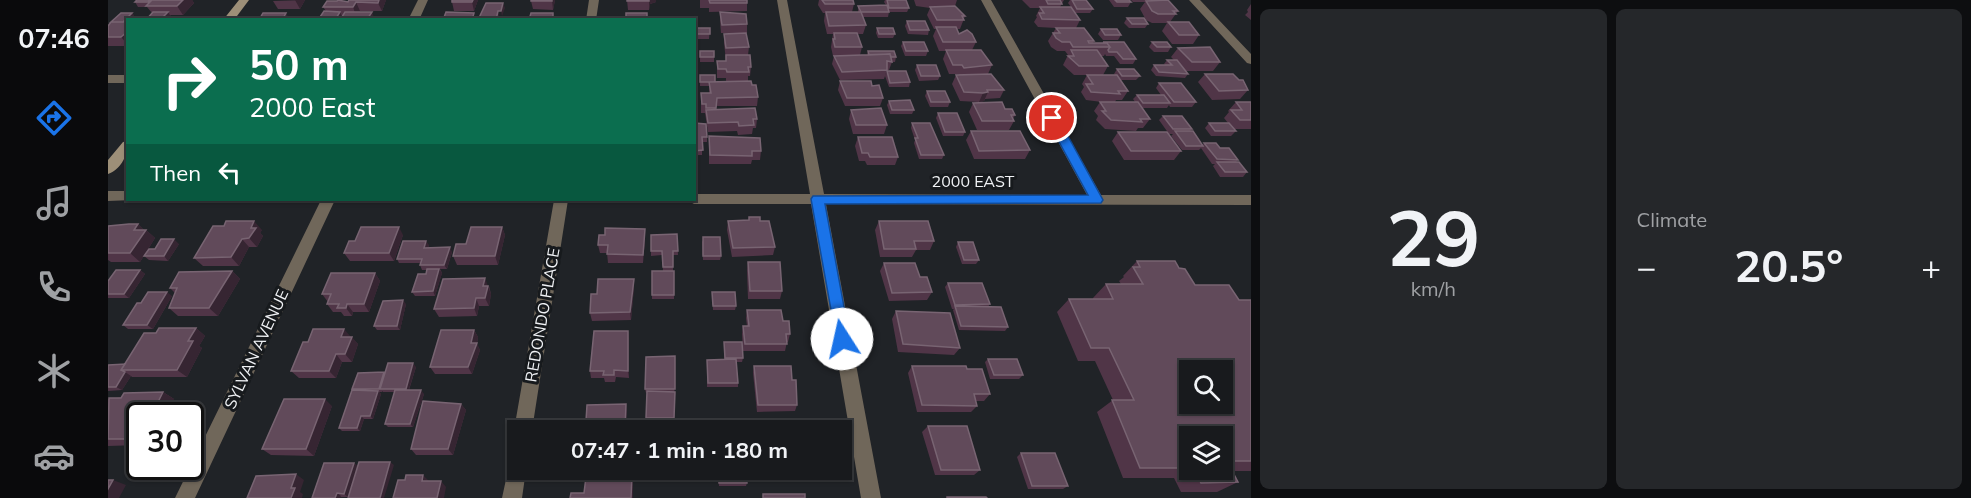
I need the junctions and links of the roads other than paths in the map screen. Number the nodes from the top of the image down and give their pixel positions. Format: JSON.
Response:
{"nodes":[{"id":1,"x":244,"y":0,"type":"edge"},
{"id":2,"x":423,"y":0,"type":"edge"},
{"id":3,"x":594,"y":0,"type":"edge"},
{"id":4,"x":782,"y":0,"type":"edge"},
{"id":5,"x":986,"y":0,"type":"edge"},
{"id":6,"x":1194,"y":0,"type":"edge"},
{"id":7,"x":230,"y":18,"type":"edge"},
{"id":8,"x":414,"y":18,"type":"edge"},
{"id":9,"x":591,"y":18,"type":"edge"},
{"id":10,"x":1251,"y":61,"type":"edge"},
{"id":11,"x":108,"y":79,"type":"edge"},
{"id":12,"x":126,"y":79,"type":"edge"},
{"id":13,"x":126,"y":147,"type":"edge"},
{"id":14,"x":108,"y":169,"type":"edge"},
{"id":15,"x":108,"y":196,"type":"edge"},
{"id":16,"x":126,"y":196,"type":"edge"},
{"id":17,"x":696,"y":199,"type":"edge"},
{"id":18,"x":818,"y":199,"type":"junction"},
{"id":19,"x":1097,"y":200,"type":"junction"},
{"id":20,"x":1251,"y":200,"type":"edge"},
{"id":21,"x":328,"y":201,"type":"edge"},
{"id":22,"x":561,"y":201,"type":"edge"},
{"id":23,"x":525,"y":420,"type":"edge"},
{"id":24,"x":515,"y":480,"type":"edge"},
{"id":25,"x":185,"y":498,"type":"edge"},
{"id":26,"x":512,"y":498,"type":"edge"},
{"id":27,"x":871,"y":498,"type":"edge"}],
"edges":[{"from":1,"to":7,"type":"main road"},
{"from":2,"to":8,"type":"street"},
{"from":3,"to":9,"type":"street"},
{"from":4,"to":18,"type":"street"},
{"from":5,"to":19,"type":"street"},
{"from":6,"to":10,"type":"street"},
{"from":11,"to":12,"type":"street"},
{"from":13,"to":14,"type":"main road"},
{"from":15,"to":16,"type":"street"},
{"from":17,"to":18,"type":"street","name":"2000 EAST"},
{"from":18,"to":19,"type":"street","name":"2000 EAST"},
{"from":18,"to":27,"type":"street"},
{"from":19,"to":20,"type":"street","name":"2000 EAST"},
{"from":21,"to":25,"type":"street","name":"SYLVAN AVENUE"},
{"from":22,"to":23,"type":"street","name":"REDONDO PLACE"},
{"from":24,"to":26,"type":"street"}]}
